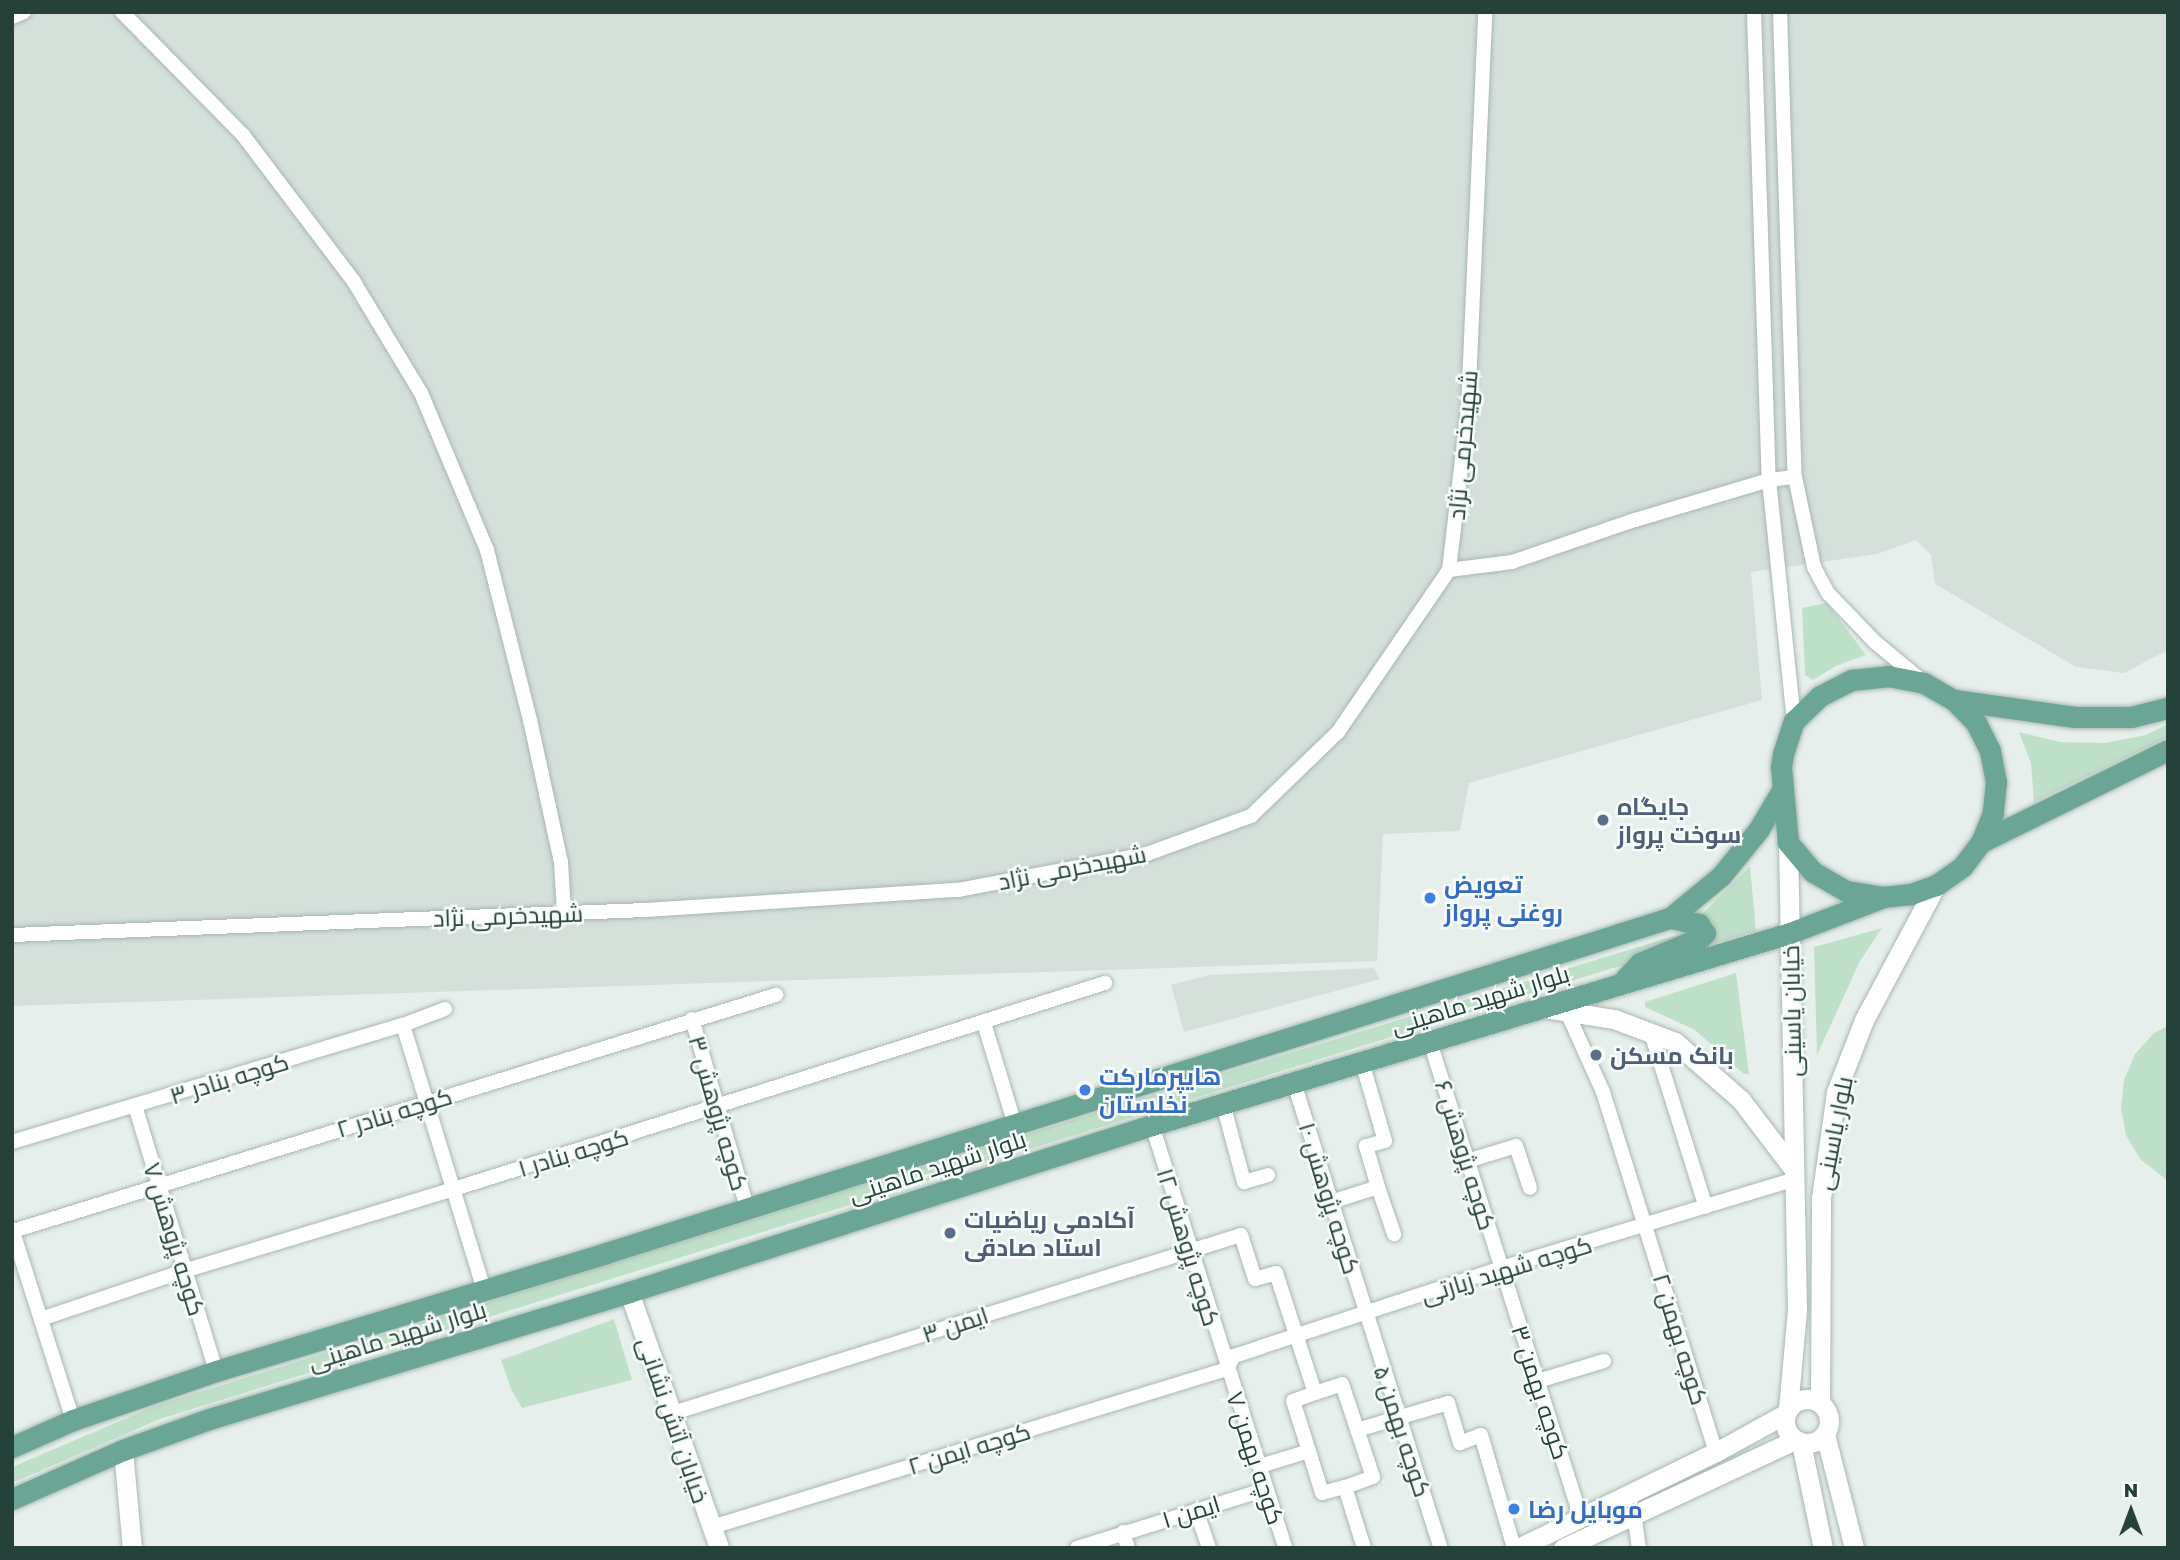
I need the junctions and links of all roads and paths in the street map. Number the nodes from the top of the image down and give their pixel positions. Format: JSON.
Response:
{"nodes":[{"id":1,"x":24,"y":12,"type":"edge"},
{"id":2,"x":122,"y":12,"type":"edge"},
{"id":3,"x":1485,"y":12,"type":"edge"},
{"id":4,"x":1754,"y":12,"type":"edge"},
{"id":5,"x":1780,"y":12,"type":"edge"},
{"id":6,"x":12,"y":17,"type":"edge"},
{"id":7,"x":1795,"y":478,"type":"junction"},
{"id":8,"x":1769,"y":480,"type":"junction"},
{"id":9,"x":1449,"y":569,"type":"junction"},
{"id":10,"x":1924,"y":682,"type":"junction"},
{"id":11,"x":1954,"y":700,"type":"junction"},
{"id":12,"x":2168,"y":708,"type":"edge"},
{"id":13,"x":1794,"y":721,"type":"junction"},
{"id":14,"x":2168,"y":750,"type":"edge"},
{"id":15,"x":1782,"y":790,"type":"junction"},
{"id":16,"x":1787,"y":842,"type":"junction"},
{"id":17,"x":1981,"y":842,"type":"junction"},
{"id":18,"x":1936,"y":885,"type":"junction"},
{"id":19,"x":1884,"y":897,"type":"junction"},
{"id":20,"x":564,"y":913,"type":"junction"},
{"id":21,"x":1670,"y":918,"type":"junction"},
{"id":22,"x":1790,"y":933,"type":"junction"},
{"id":23,"x":12,"y":935,"type":"edge"},
{"id":24,"x":1105,"y":983,"type":"dead end"},
{"id":25,"x":1621,"y":983,"type":"junction"},
{"id":26,"x":776,"y":995,"type":"dead end"},
{"id":27,"x":1544,"y":1007,"type":"junction"},
{"id":28,"x":445,"y":1009,"type":"dead end"},
{"id":29,"x":1566,"y":1010,"type":"junction"},
{"id":30,"x":692,"y":1019,"type":"junction"},
{"id":31,"x":984,"y":1023,"type":"junction"},
{"id":32,"x":403,"y":1025,"type":"junction"},
{"id":33,"x":1651,"y":1032,"type":"junction"},
{"id":34,"x":1430,"y":1042,"type":"junction"},
{"id":35,"x":1362,"y":1062,"type":"junction"},
{"id":36,"x":1294,"y":1083,"type":"junction"},
{"id":37,"x":428,"y":1101,"type":"junction"},
{"id":38,"x":1223,"y":1104,"type":"junction"},
{"id":39,"x":718,"y":1106,"type":"junction"},
{"id":40,"x":135,"y":1107,"type":"junction"},
{"id":41,"x":1014,"y":1122,"type":"junction"},
{"id":42,"x":1152,"y":1125,"type":"junction"},
{"id":43,"x":12,"y":1142,"type":"edge"},
{"id":44,"x":1467,"y":1161,"type":"junction"},
{"id":45,"x":1792,"y":1174,"type":"junction"},
{"id":46,"x":1268,"y":1175,"type":"dead end"},
{"id":47,"x":157,"y":1185,"type":"junction"},
{"id":48,"x":1378,"y":1187,"type":"junction"},
{"id":49,"x":1530,"y":1188,"type":"dead end"},
{"id":50,"x":454,"y":1189,"type":"junction"},
{"id":51,"x":1331,"y":1202,"type":"junction"},
{"id":52,"x":747,"y":1207,"type":"junction"},
{"id":53,"x":1706,"y":1207,"type":"junction"},
{"id":54,"x":1646,"y":1226,"type":"junction"},
{"id":55,"x":13,"y":1230,"type":"edge"},
{"id":56,"x":1394,"y":1234,"type":"dead end"},
{"id":57,"x":1189,"y":1250,"type":"junction"},
{"id":58,"x":18,"y":1266,"type":"edge"},
{"id":59,"x":1502,"y":1268,"type":"junction"},
{"id":60,"x":184,"y":1270,"type":"junction"},
{"id":61,"x":484,"y":1290,"type":"junction"},
{"id":62,"x":629,"y":1292,"type":"junction"},
{"id":63,"x":1366,"y":1313,"type":"junction"},
{"id":64,"x":41,"y":1319,"type":"junction"},
{"id":65,"x":1297,"y":1336,"type":"junction"},
{"id":66,"x":1604,"y":1362,"type":"dead end"},
{"id":67,"x":1227,"y":1368,"type":"junction"},
{"id":68,"x":216,"y":1371,"type":"junction"},
{"id":69,"x":1538,"y":1381,"type":"junction"},
{"id":70,"x":1315,"y":1393,"type":"junction"},
{"id":71,"x":1820,"y":1403,"type":"junction"},
{"id":72,"x":1787,"y":1411,"type":"junction"},
{"id":73,"x":670,"y":1414,"type":"junction"},
{"id":74,"x":1399,"y":1418,"type":"junction"},
{"id":75,"x":73,"y":1420,"type":"junction"},
{"id":76,"x":1357,"y":1430,"type":"junction"},
{"id":77,"x":1825,"y":1434,"type":"junction"},
{"id":78,"x":1798,"y":1442,"type":"junction"},
{"id":79,"x":12,"y":1447,"type":"edge"},
{"id":80,"x":123,"y":1450,"type":"junction"},
{"id":81,"x":1309,"y":1451,"type":"junction"},
{"id":82,"x":1716,"y":1452,"type":"junction"},
{"id":83,"x":1259,"y":1466,"type":"junction"},
{"id":84,"x":1345,"y":1487,"type":"junction"},
{"id":85,"x":1266,"y":1489,"type":"junction"},
{"id":86,"x":12,"y":1499,"type":"edge"},
{"id":87,"x":1196,"y":1510,"type":"junction"},
{"id":88,"x":1634,"y":1513,"type":"junction"},
{"id":89,"x":1581,"y":1517,"type":"junction"},
{"id":90,"x":712,"y":1527,"type":"junction"},
{"id":91,"x":1123,"y":1532,"type":"junction"},
{"id":92,"x":132,"y":1548,"type":"edge"},
{"id":93,"x":719,"y":1548,"type":"edge"},
{"id":94,"x":1077,"y":1548,"type":"edge"},
{"id":95,"x":1128,"y":1548,"type":"edge"},
{"id":96,"x":1209,"y":1548,"type":"edge"},
{"id":97,"x":1284,"y":1548,"type":"edge"},
{"id":98,"x":1364,"y":1548,"type":"edge"},
{"id":99,"x":1441,"y":1548,"type":"edge"},
{"id":100,"x":1516,"y":1548,"type":"edge"},
{"id":101,"x":1563,"y":1548,"type":"edge"},
{"id":102,"x":1639,"y":1548,"type":"edge"},
{"id":103,"x":1822,"y":1548,"type":"edge"},
{"id":104,"x":1854,"y":1548,"type":"edge"}],
"edges":[{"from":1,"to":6,"type":"street"},
{"from":2,"to":20,"type":"street"},
{"from":3,"to":9,"type":"street","name":"شهیدخرمی نژاد"},
{"from":4,"to":8,"type":"street"},
{"from":5,"to":7,"type":"street"},
{"from":7,"to":8,"type":"street"},
{"from":7,"to":10,"type":"street"},
{"from":8,"to":9,"type":"street"},
{"from":8,"to":13,"type":"street"},
{"from":9,"to":20,"type":"street","name":"شهیدخرمی نژاد"},
{"from":10,"to":11,"type":"main road"},
{"from":10,"to":13,"type":"main road"},
{"from":11,"to":12,"type":"main road"},
{"from":11,"to":17,"type":"main road"},
{"from":13,"to":15,"type":"main road"},
{"from":14,"to":17,"type":"main road"},
{"from":15,"to":16,"type":"main road"},
{"from":15,"to":21,"type":"main road","name":"بلوار شهید ماهینی"},
{"from":16,"to":19,"type":"main road"},
{"from":16,"to":22,"type":"main road","name":"خیابان یاسینی"},
{"from":17,"to":18,"type":"main road"},
{"from":18,"to":19,"type":"main road"},
{"from":18,"to":71,"type":"main road","name":"بلوار یاسینی"},
{"from":19,"to":22,"type":"main road","name":"بلوار شهید ماهینی"},
{"from":20,"to":23,"type":"street","name":"شهیدخرمی نژاد"},
{"from":21,"to":25,"type":"main road"},
{"from":21,"to":41,"type":"main road","name":"بلوار شهید ماهینی"},
{"from":22,"to":25,"type":"main road","name":"بلوار شهید ماهینی"},
{"from":22,"to":45,"type":"main road","name":"خیابان یاسینی"},
{"from":24,"to":31,"type":"street","name":"کوچه بنادر ۱"},
{"from":25,"to":27,"type":"main road","name":"بلوار شهید ماهینی"},
{"from":26,"to":30,"type":"street","name":"کوچه بنادر ۲"},
{"from":27,"to":29,"type":"main road"},
{"from":27,"to":34,"type":"main road","name":"بلوار شهید ماهینی"},
{"from":28,"to":32,"type":"street","name":"کوچه بنادر ۳"},
{"from":29,"to":33,"type":"main road"},
{"from":29,"to":54,"type":"street","name":"کوچه بهمن ۲"},
{"from":30,"to":37,"type":"street","name":"کوچه بنادر ۲"},
{"from":30,"to":39,"type":"street","name":"کوچه پژوهش ۳"},
{"from":31,"to":39,"type":"street","name":"کوچه بنادر ۱"},
{"from":31,"to":41,"type":"street"},
{"from":32,"to":37,"type":"street"},
{"from":32,"to":40,"type":"street","name":"کوچه بنادر ۳"},
{"from":33,"to":45,"type":"main road"},
{"from":33,"to":53,"type":"street"},
{"from":34,"to":35,"type":"main road","name":"بلوار شهید ماهینی"},
{"from":34,"to":44,"type":"street","name":"کوچه پژوهش ۶"},
{"from":35,"to":36,"type":"main road","name":"بلوار شهید ماهینی"},
{"from":35,"to":48,"type":"street"},
{"from":36,"to":38,"type":"main road","name":"بلوار شهید ماهینی"},
{"from":36,"to":51,"type":"street","name":"کوچه پژوهش ۱۰"},
{"from":37,"to":47,"type":"street","name":"کوچه بنادر ۲"},
{"from":37,"to":50,"type":"street"},
{"from":38,"to":42,"type":"main road","name":"بلوار شهید ماهینی"},
{"from":38,"to":46,"type":"street"},
{"from":39,"to":50,"type":"street","name":"کوچه بنادر ۱"},
{"from":39,"to":52,"type":"street","name":"کوچه پژوهش ۳"},
{"from":40,"to":43,"type":"street","name":"کوچه بنادر ۳"},
{"from":40,"to":47,"type":"street","name":"کوچه پژوهش ۷"},
{"from":41,"to":52,"type":"main road","name":"بلوار شهید ماهینی"},
{"from":42,"to":57,"type":"street","name":"کوچه پژوهش ۱۲"},
{"from":42,"to":62,"type":"main road","name":"بلوار شهید ماهینی"},
{"from":44,"to":49,"type":"street"},
{"from":44,"to":59,"type":"street","name":"کوچه پژوهش ۶"},
{"from":45,"to":53,"type":"street","name":"کوچه شهید زیارتی"},
{"from":45,"to":72,"type":"main road","name":"بلوار یاسینی"},
{"from":47,"to":55,"type":"street","name":"کوچه بنادر ۲"},
{"from":47,"to":60,"type":"street","name":"کوچه پژوهش ۷"},
{"from":48,"to":51,"type":"street"},
{"from":48,"to":56,"type":"street"},
{"from":50,"to":60,"type":"street","name":"کوچه بنادر ۱"},
{"from":50,"to":61,"type":"street"},
{"from":51,"to":63,"type":"street","name":"کوچه پژوهش ۱۰"},
{"from":52,"to":61,"type":"main road","name":"بلوار شهید ماهینی"},
{"from":53,"to":54,"type":"street","name":"کوچه شهید زیارتی"},
{"from":54,"to":59,"type":"street","name":"کوچه شهید زیارتی"},
{"from":54,"to":82,"type":"street","name":"کوچه بهمن ۲"},
{"from":55,"to":58,"type":"street"},
{"from":57,"to":65,"type":"street","name":"ایمن ۳"},
{"from":57,"to":67,"type":"street","name":"کوچه پژوهش ۱۲"},
{"from":57,"to":73,"type":"street","name":"ایمن ۳"},
{"from":58,"to":64,"type":"street"},
{"from":59,"to":63,"type":"street","name":"کوچه شهید زیارتی"},
{"from":59,"to":69,"type":"street","name":"کوچه بهمن ۳"},
{"from":60,"to":64,"type":"street","name":"کوچه بنادر ۱"},
{"from":60,"to":68,"type":"street","name":"کوچه پژوهش ۷"},
{"from":61,"to":68,"type":"main road","name":"بلوار شهید ماهینی"},
{"from":62,"to":73,"type":"main road","name":"خیابان آتش نشانی"},
{"from":62,"to":80,"type":"main road","name":"بلوار شهید ماهینی"},
{"from":63,"to":65,"type":"street","name":"کوچه شهید زیارتی"},
{"from":63,"to":74,"type":"street","name":"کوچه بهمن ۵"},
{"from":64,"to":75,"type":"street"},
{"from":65,"to":67,"type":"street","name":"کوچه شهید زیارتی"},
{"from":65,"to":70,"type":"street"},
{"from":66,"to":69,"type":"street"},
{"from":67,"to":83,"type":"street","name":"کوچه بهمن ۷"},
{"from":67,"to":90,"type":"street","name":"کوچه ایمن ۲"},
{"from":68,"to":75,"type":"main road","name":"بلوار شهید ماهینی"},
{"from":69,"to":89,"type":"street","name":"کوچه بهمن ۳"},
{"from":70,"to":76,"type":"street"},
{"from":70,"to":81,"type":"street"},
{"from":71,"to":72,"type":"main road"},
{"from":71,"to":77,"type":"main road"},
{"from":72,"to":78,"type":"main road"},
{"from":72,"to":82,"type":"main road"},
{"from":73,"to":90,"type":"main road","name":"خیابان آتش نشانی"},
{"from":74,"to":76,"type":"street"},
{"from":74,"to":99,"type":"street","name":"کوچه بهمن ۵"},
{"from":74,"to":100,"type":"street"},
{"from":75,"to":79,"type":"main road","name":"بلوار شهید ماهینی"},
{"from":76,"to":84,"type":"street"},
{"from":77,"to":78,"type":"main road"},
{"from":77,"to":104,"type":"main road"},
{"from":78,"to":88,"type":"main road"},
{"from":78,"to":103,"type":"main road"},
{"from":80,"to":86,"type":"main road","name":"بلوار شهید ماهینی"},
{"from":80,"to":92,"type":"main road"},
{"from":81,"to":83,"type":"street"},
{"from":81,"to":84,"type":"street"},
{"from":82,"to":89,"type":"main road"},
{"from":83,"to":85,"type":"street","name":"کوچه بهمن ۷"},
{"from":84,"to":98,"type":"street"},
{"from":85,"to":87,"type":"street","name":"ایمن ۱"},
{"from":85,"to":97,"type":"street","name":"کوچه بهمن ۷"},
{"from":87,"to":91,"type":"street","name":"ایمن ۱"},
{"from":87,"to":96,"type":"street"},
{"from":88,"to":101,"type":"main road"},
{"from":88,"to":102,"type":"street"},
{"from":89,"to":100,"type":"main road"},
{"from":90,"to":93,"type":"main road","name":"خیابان آتش نشانی"},
{"from":91,"to":94,"type":"street","name":"ایمن ۱"},
{"from":91,"to":95,"type":"street"}]}
